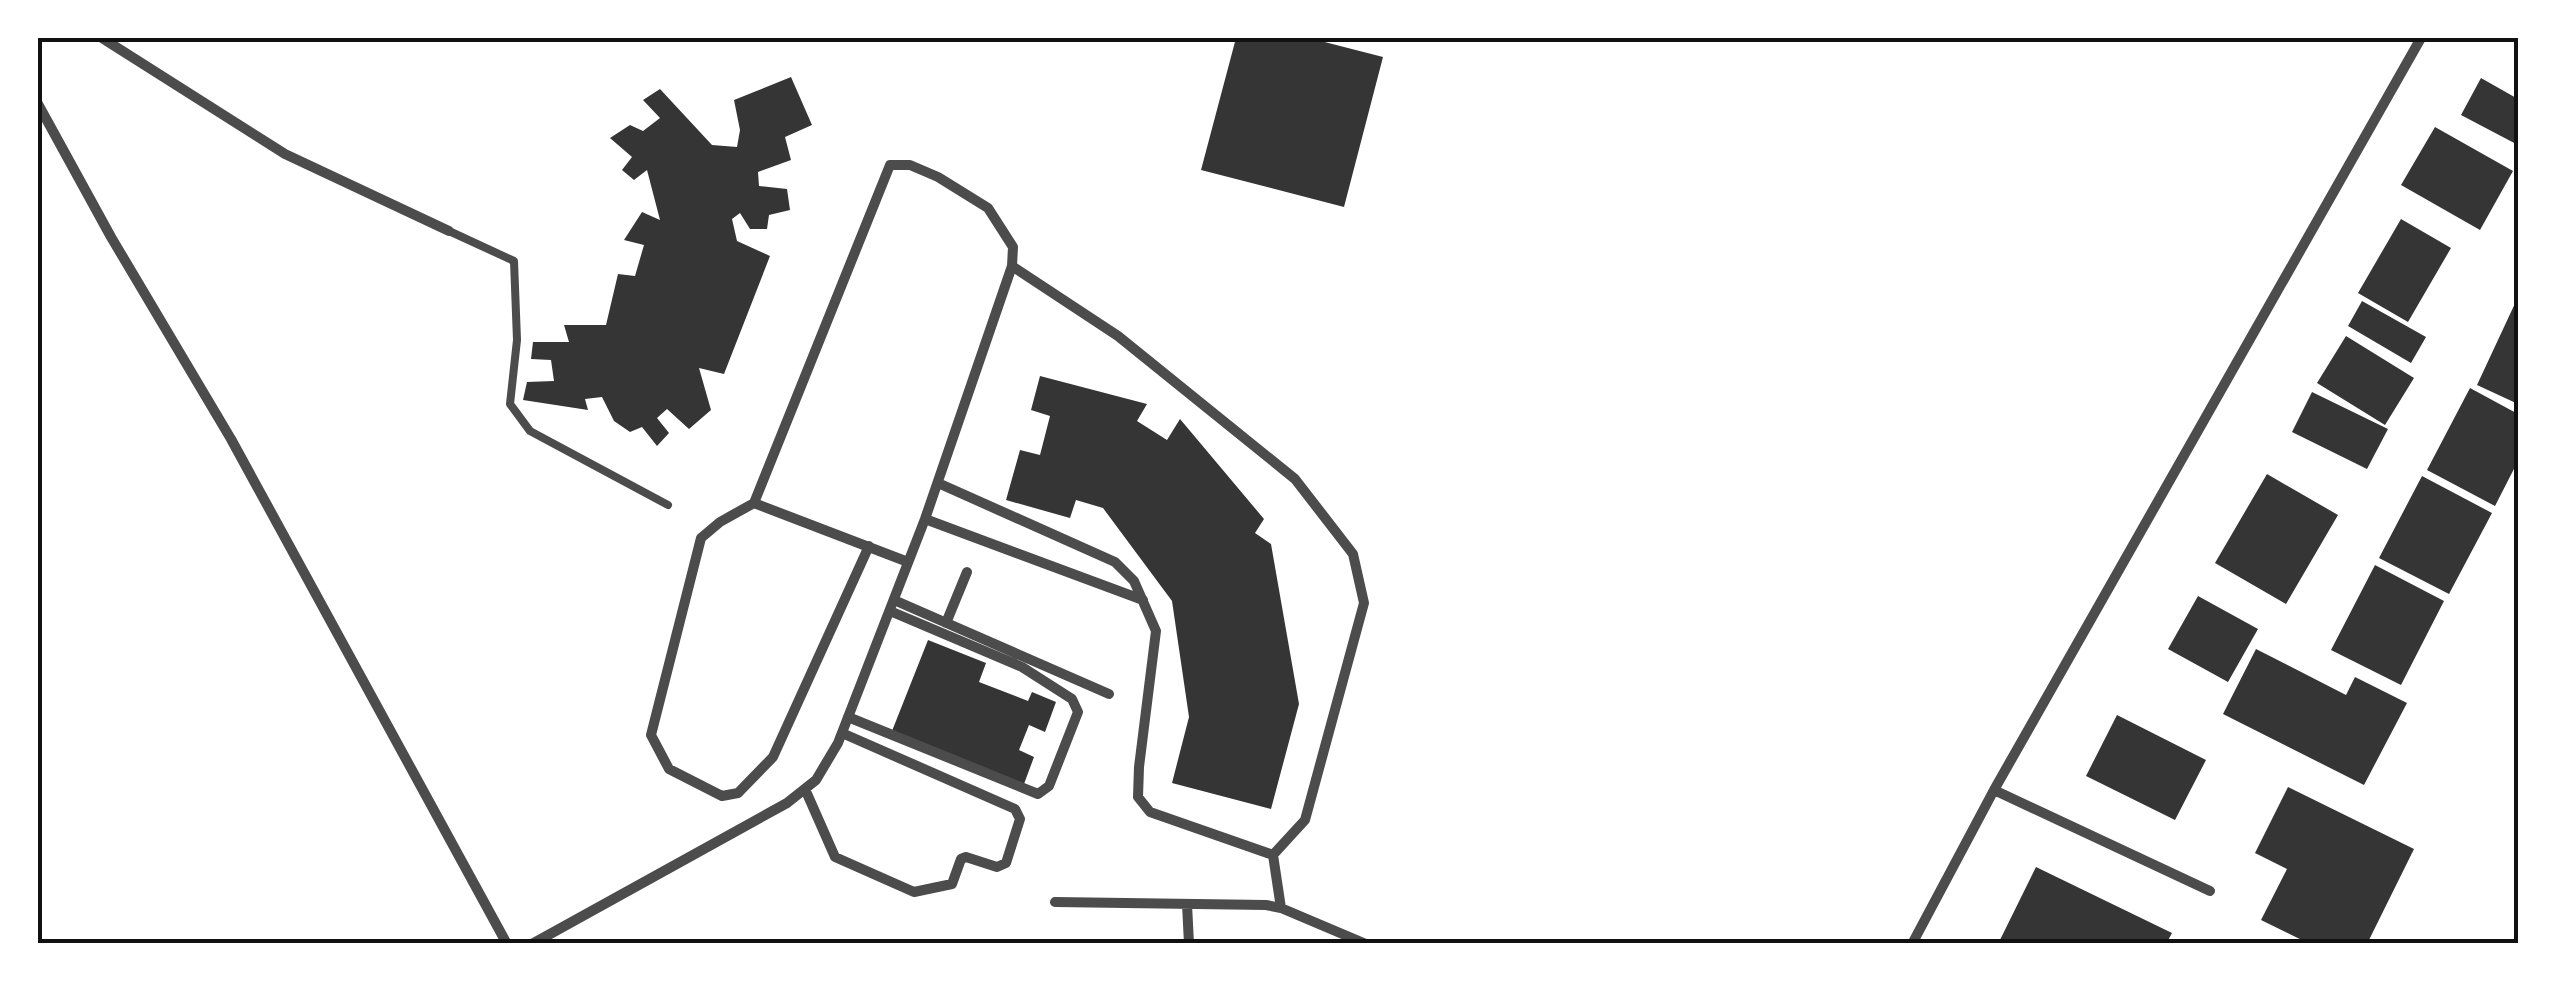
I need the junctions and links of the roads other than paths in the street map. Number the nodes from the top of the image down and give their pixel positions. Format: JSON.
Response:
{"nodes":[{"id":1,"x":102,"y":38,"type":"edge"},
{"id":2,"x":2421,"y":38,"type":"edge"},
{"id":3,"x":38,"y":104,"type":"edge"},
{"id":4,"x":449,"y":230,"type":"joint"},
{"id":5,"x":1012,"y":266,"type":"junction"},
{"id":6,"x":938,"y":482,"type":"junction"},
{"id":7,"x":754,"y":503,"type":"junction"},
{"id":8,"x":668,"y":505,"type":"dead end"},
{"id":9,"x":926,"y":519,"type":"junction"},
{"id":10,"x":869,"y":546,"type":"junction"},
{"id":11,"x":908,"y":562,"type":"junction"},
{"id":12,"x":967,"y":572,"type":"dead end"},
{"id":13,"x":1143,"y":600,"type":"junction"},
{"id":14,"x":892,"y":606,"type":"junction"},
{"id":15,"x":946,"y":623,"type":"junction"},
{"id":16,"x":1109,"y":694,"type":"dead end"},
{"id":17,"x":848,"y":717,"type":"junction"},
{"id":18,"x":842,"y":733,"type":"junction"},
{"id":19,"x":805,"y":789,"type":"junction"},
{"id":20,"x":1994,"y":790,"type":"junction"},
{"id":21,"x":1273,"y":855,"type":"junction"},
{"id":22,"x":2210,"y":891,"type":"dead end"},
{"id":23,"x":1054,"y":902,"type":"dead end"},
{"id":24,"x":1187,"y":904,"type":"junction"},
{"id":25,"x":1281,"y":908,"type":"junction"},
{"id":26,"x":507,"y":944,"type":"edge"},
{"id":27,"x":532,"y":944,"type":"edge"},
{"id":28,"x":1189,"y":944,"type":"edge"},
{"id":29,"x":1366,"y":944,"type":"edge"},
{"id":30,"x":1912,"y":944,"type":"edge"}],
"edges":[{"from":1,"to":4,"type":"street"},
{"from":2,"to":20,"type":"street"},
{"from":3,"to":26,"type":"street"},
{"from":4,"to":8,"type":"lane"},
{"from":5,"to":6,"type":"street"},
{"from":5,"to":7,"type":"street"},
{"from":5,"to":21,"type":"street"},
{"from":6,"to":9,"type":"street"},
{"from":6,"to":13,"type":"street"},
{"from":7,"to":10,"type":"street"},
{"from":7,"to":10,"type":"street"},
{"from":9,"to":11,"type":"street"},
{"from":9,"to":13,"type":"street"},
{"from":10,"to":11,"type":"street"},
{"from":11,"to":14,"type":"street"},
{"from":12,"to":15,"type":"street"},
{"from":13,"to":21,"type":"street"},
{"from":14,"to":15,"type":"street"},
{"from":14,"to":17,"type":"street"},
{"from":14,"to":17,"type":"street"},
{"from":15,"to":16,"type":"street"},
{"from":17,"to":18,"type":"street"},
{"from":18,"to":19,"type":"street"},
{"from":18,"to":19,"type":"street"},
{"from":19,"to":27,"type":"street"},
{"from":20,"to":22,"type":"street"},
{"from":20,"to":30,"type":"street"},
{"from":21,"to":25,"type":"street"},
{"from":23,"to":24,"type":"street"},
{"from":24,"to":25,"type":"street"},
{"from":24,"to":28,"type":"street"},
{"from":25,"to":29,"type":"street"}]}
